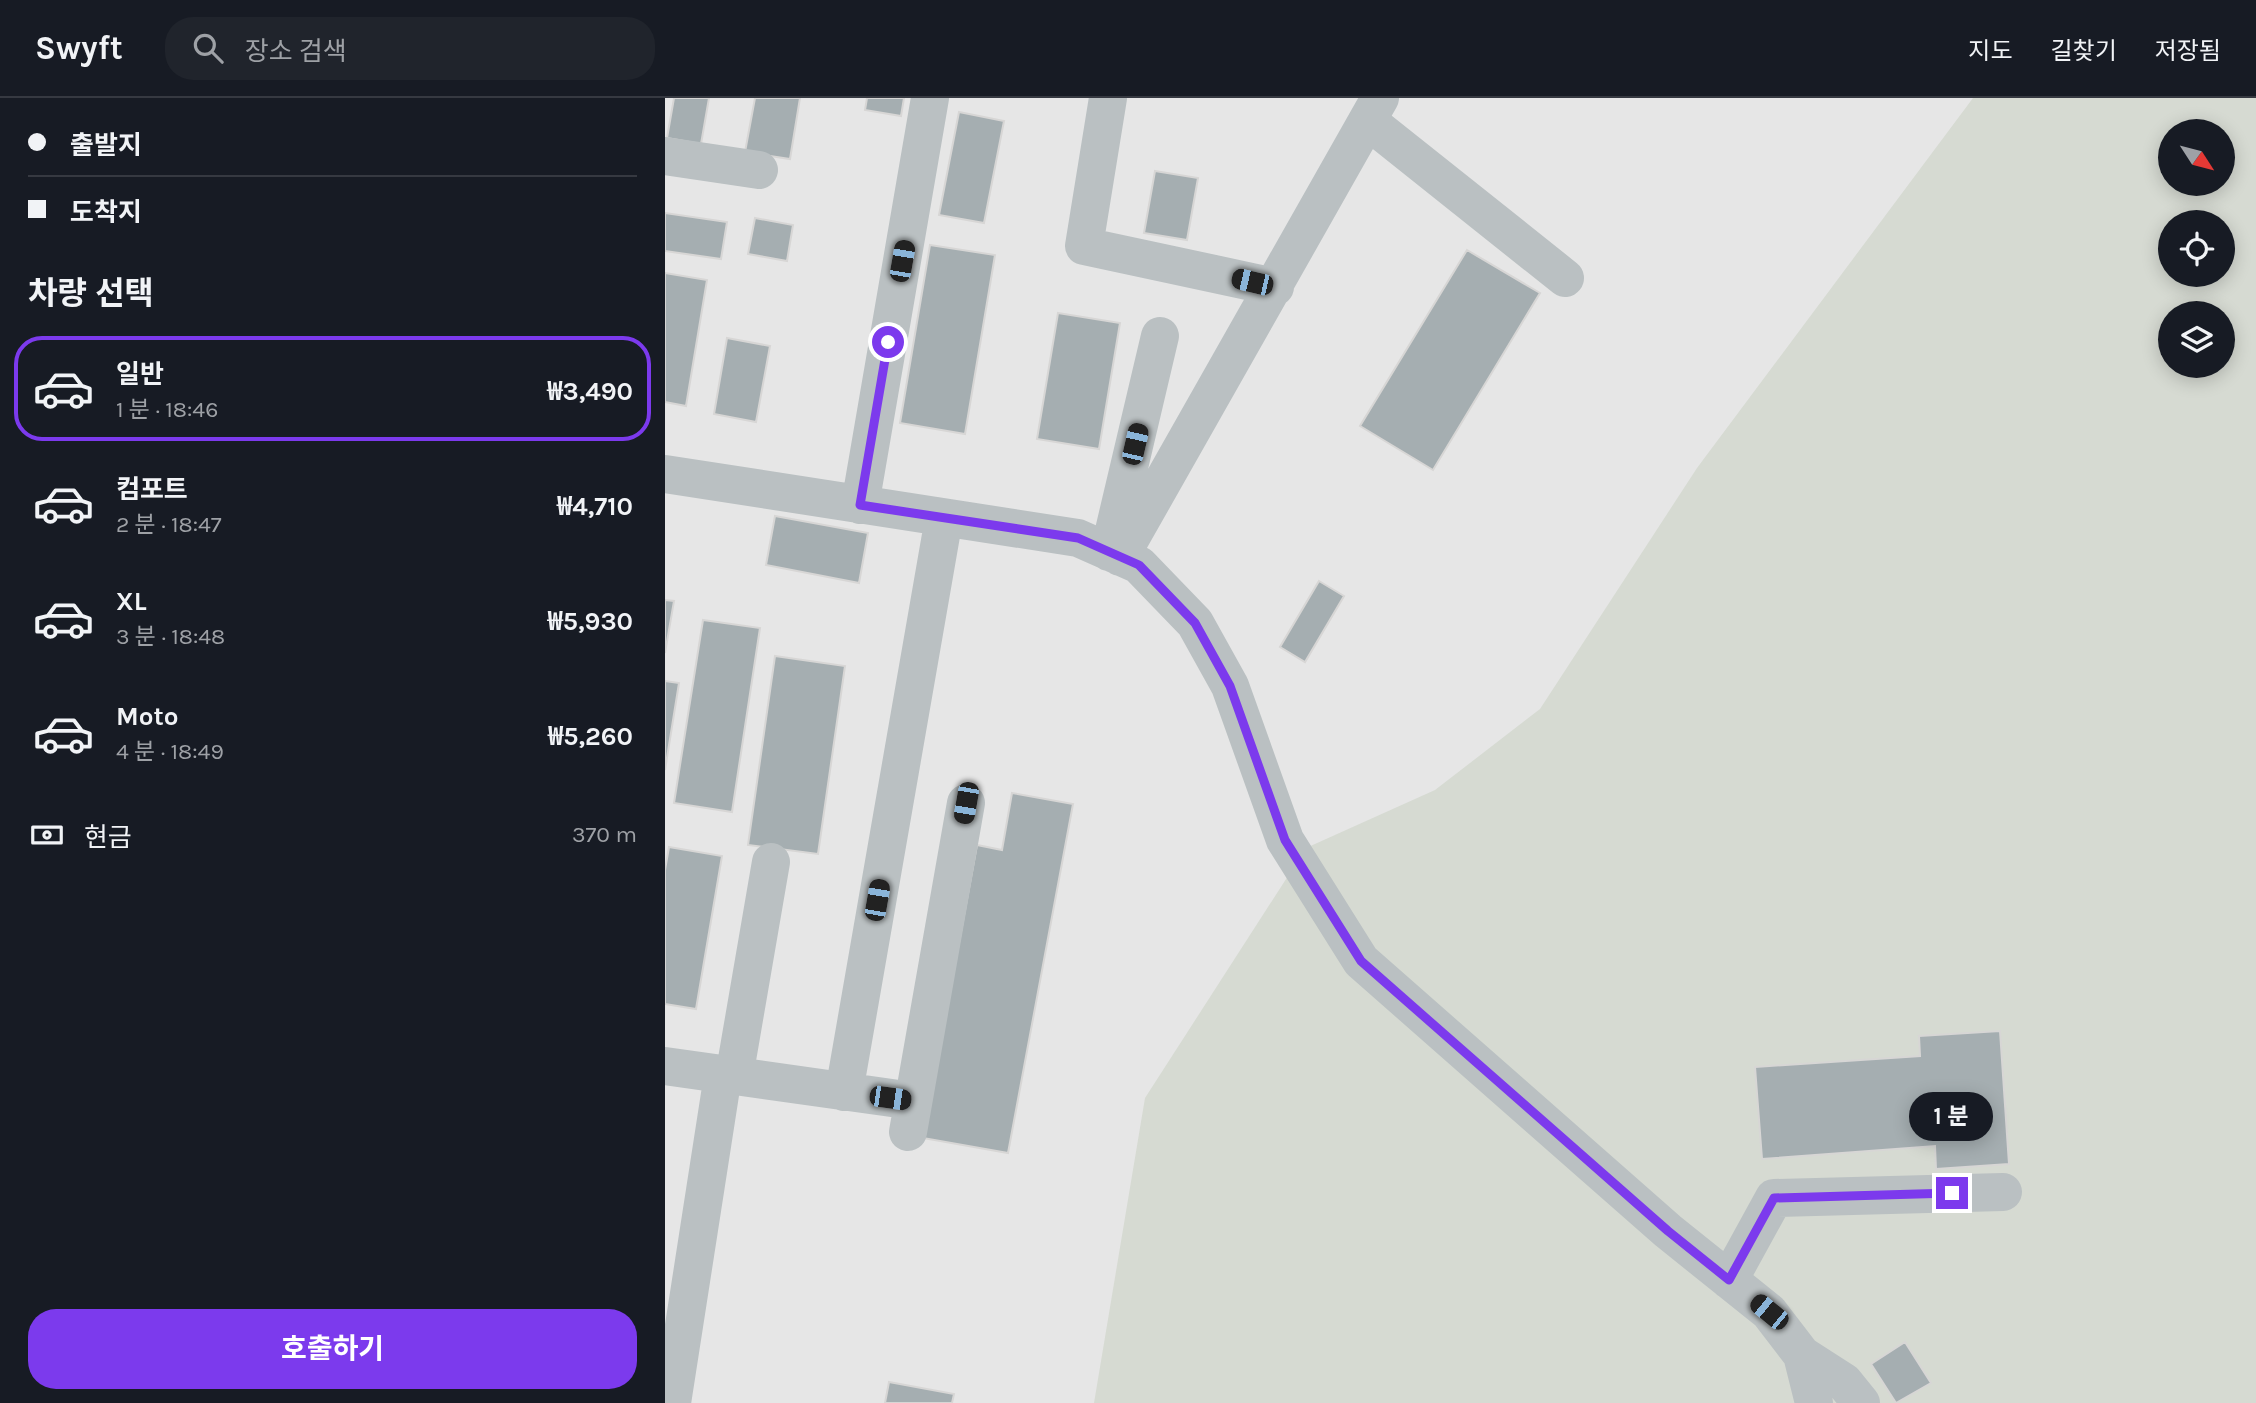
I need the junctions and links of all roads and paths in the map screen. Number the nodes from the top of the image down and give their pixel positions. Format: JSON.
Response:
{"nodes":[{"id":1,"x":930,"y":98,"type":"edge"},
{"id":2,"x":1108,"y":98,"type":"edge"},
{"id":3,"x":1374,"y":109,"type":"edge"},
{"id":4,"x":665,"y":156,"type":"edge"},
{"id":5,"x":759,"y":170,"type":"dead end"},
{"id":6,"x":1566,"y":278,"type":"dead end"},
{"id":7,"x":1275,"y":287,"type":"junction"},
{"id":8,"x":1160,"y":336,"type":"dead end"},
{"id":9,"x":665,"y":474,"type":"edge"},
{"id":10,"x":860,"y":505,"type":"junction"},
{"id":11,"x":944,"y":518,"type":"junction"},
{"id":12,"x":1115,"y":555,"type":"junction"},
{"id":13,"x":966,"y":803,"type":"dead end"},
{"id":14,"x":771,"y":862,"type":"dead end"},
{"id":15,"x":665,"y":1066,"type":"edge"},
{"id":16,"x":729,"y":1076,"type":"junction"},
{"id":17,"x":844,"y":1092,"type":"junction"},
{"id":18,"x":2003,"y":1192,"type":"dead end"},
{"id":19,"x":1729,"y":1280,"type":"junction"},
{"id":20,"x":1802,"y":1356,"type":"junction"},
{"id":21,"x":672,"y":1403,"type":"edge"},
{"id":22,"x":1814,"y":1403,"type":"edge"},
{"id":23,"x":1861,"y":1403,"type":"edge"}],
"edges":[{"from":1,"to":10,"type":"street"},
{"from":2,"to":7,"type":"street"},
{"from":3,"to":6,"type":"street"},
{"from":3,"to":7,"type":"street"},
{"from":4,"to":5,"type":"street"},
{"from":7,"to":12,"type":"street"},
{"from":8,"to":12,"type":"street"},
{"from":9,"to":10,"type":"street"},
{"from":10,"to":11,"type":"street"},
{"from":11,"to":12,"type":"street"},
{"from":11,"to":17,"type":"street"},
{"from":12,"to":19,"type":"street"},
{"from":13,"to":17,"type":"street"},
{"from":14,"to":16,"type":"street"},
{"from":15,"to":16,"type":"street"},
{"from":16,"to":17,"type":"street"},
{"from":16,"to":21,"type":"street"},
{"from":18,"to":19,"type":"street"},
{"from":19,"to":20,"type":"street"},
{"from":20,"to":22,"type":"street"},
{"from":20,"to":23,"type":"street"}]}
